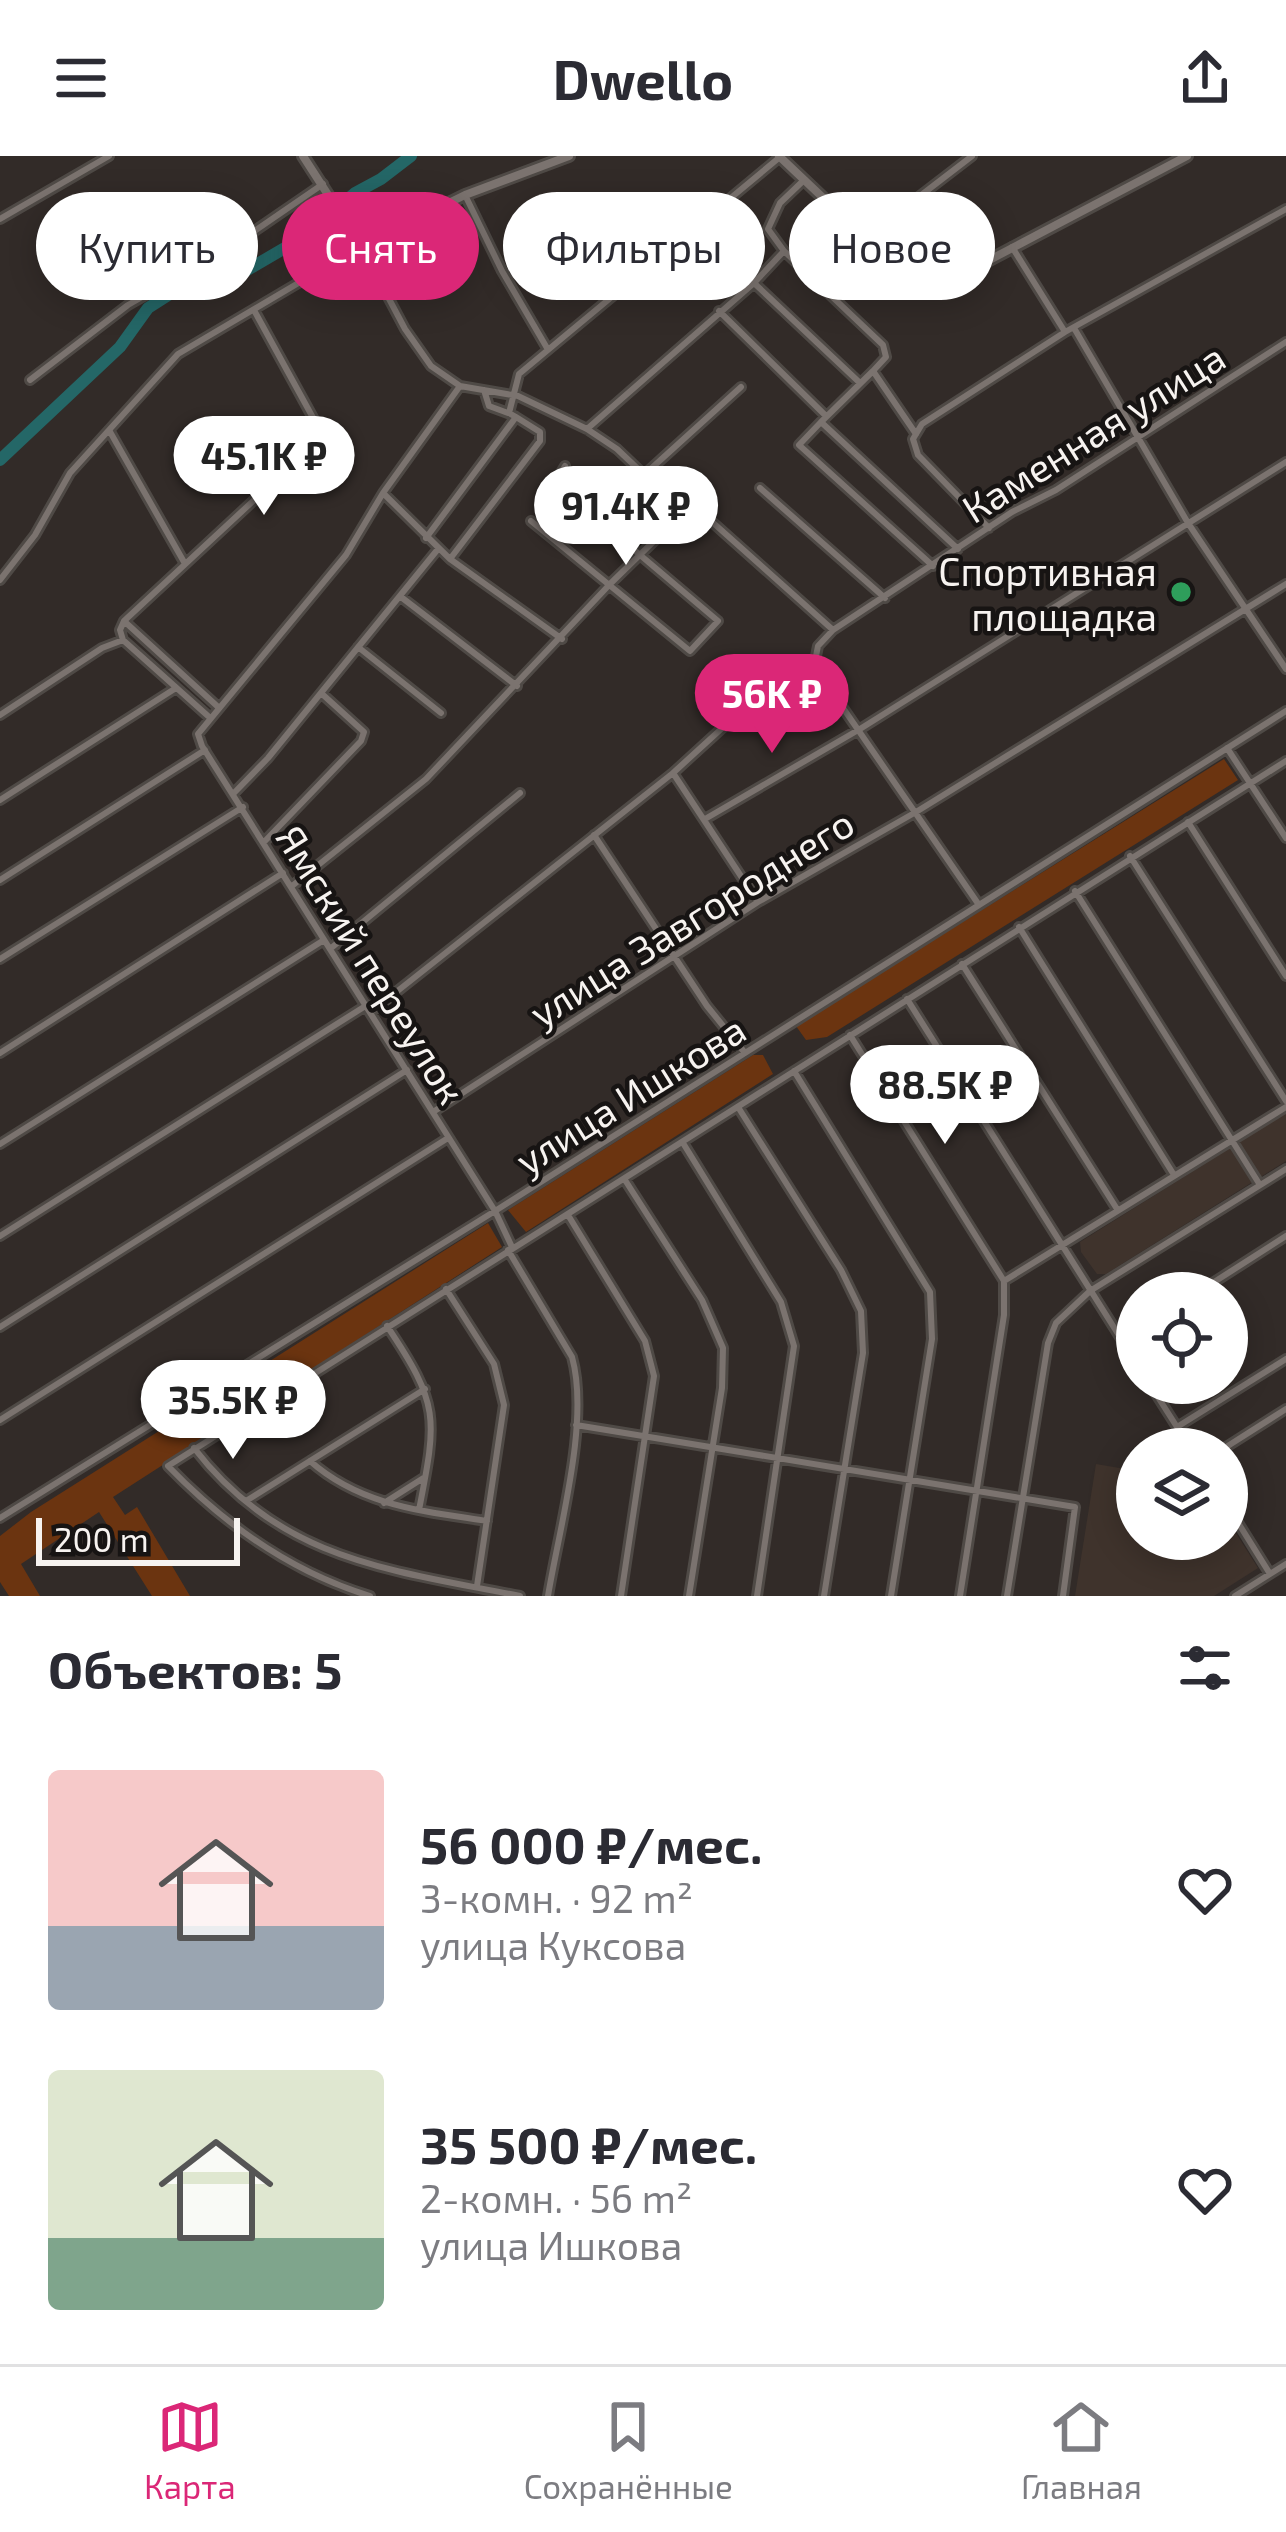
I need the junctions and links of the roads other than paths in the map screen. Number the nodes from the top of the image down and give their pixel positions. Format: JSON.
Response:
{"nodes":[{"id":1,"x":109,"y":156,"type":"edge"},
{"id":2,"x":304,"y":156,"type":"edge"},
{"id":3,"x":569,"y":156,"type":"edge"},
{"id":4,"x":972,"y":156,"type":"edge"},
{"id":5,"x":1187,"y":156,"type":"edge"},
{"id":6,"x":780,"y":157,"type":"edge"},
{"id":7,"x":804,"y":180,"type":"junction"},
{"id":8,"x":323,"y":184,"type":"junction"},
{"id":9,"x":329,"y":192,"type":"edge"},
{"id":10,"x":470,"y":192,"type":"edge"},
{"id":11,"x":816,"y":192,"type":"edge"},
{"id":12,"x":925,"y":192,"type":"edge"},
{"id":13,"x":1286,"y":209,"type":"edge"},
{"id":14,"x":0,"y":219,"type":"edge"},
{"id":15,"x":479,"y":223,"type":"edge"},
{"id":16,"x":1012,"y":247,"type":"junction"},
{"id":17,"x":784,"y":251,"type":"junction"},
{"id":18,"x":995,"y":256,"type":"edge"},
{"id":19,"x":765,"y":271,"type":"edge"},
{"id":20,"x":765,"y":293,"type":"edge"},
{"id":21,"x":282,"y":294,"type":"edge"},
{"id":22,"x":390,"y":300,"type":"edge"},
{"id":23,"x":733,"y":300,"type":"edge"},
{"id":24,"x":254,"y":311,"type":"junction"},
{"id":25,"x":719,"y":311,"type":"junction"},
{"id":26,"x":1074,"y":328,"type":"junction"},
{"id":27,"x":1065,"y":332,"type":"junction"},
{"id":28,"x":1286,"y":342,"type":"edge"},
{"id":29,"x":547,"y":348,"type":"junction"},
{"id":30,"x":873,"y":371,"type":"junction"},
{"id":31,"x":30,"y":380,"type":"dead end"},
{"id":32,"x":860,"y":383,"type":"junction"},
{"id":33,"x":460,"y":386,"type":"junction"},
{"id":34,"x":741,"y":387,"type":"dead end"},
{"id":35,"x":484,"y":390,"type":"junction"},
{"id":36,"x":512,"y":394,"type":"junction"},
{"id":37,"x":513,"y":415,"type":"junction"},
{"id":38,"x":823,"y":419,"type":"junction"},
{"id":39,"x":587,"y":429,"type":"junction"},
{"id":40,"x":109,"y":430,"type":"junction"},
{"id":41,"x":916,"y":434,"type":"junction"},
{"id":42,"x":1139,"y":435,"type":"junction"},
{"id":43,"x":1286,"y":462,"type":"edge"},
{"id":44,"x":565,"y":466,"type":"dead end"},
{"id":45,"x":644,"y":475,"type":"junction"},
{"id":46,"x":760,"y":488,"type":"dead end"},
{"id":47,"x":383,"y":493,"type":"junction"},
{"id":48,"x":692,"y":503,"type":"junction"},
{"id":49,"x":531,"y":521,"type":"dead end"},
{"id":50,"x":1188,"y":523,"type":"junction"},
{"id":51,"x":989,"y":528,"type":"junction"},
{"id":52,"x":426,"y":538,"type":"junction"},
{"id":53,"x":438,"y":549,"type":"junction"},
{"id":54,"x":958,"y":549,"type":"junction"},
{"id":55,"x":640,"y":554,"type":"junction"},
{"id":56,"x":449,"y":559,"type":"junction"},
{"id":57,"x":184,"y":562,"type":"junction"},
{"id":58,"x":933,"y":566,"type":"junction"},
{"id":59,"x":0,"y":580,"type":"edge"},
{"id":60,"x":611,"y":583,"type":"junction"},
{"id":61,"x":1286,"y":584,"type":"edge"},
{"id":62,"x":401,"y":597,"type":"junction"},
{"id":63,"x":885,"y":598,"type":"junction"},
{"id":64,"x":1244,"y":610,"type":"junction"},
{"id":65,"x":124,"y":621,"type":"junction"},
{"id":66,"x":833,"y":630,"type":"junction"},
{"id":67,"x":562,"y":639,"type":"junction"},
{"id":68,"x":123,"y":640,"type":"junction"},
{"id":69,"x":358,"y":647,"type":"junction"},
{"id":70,"x":814,"y":666,"type":"junction"},
{"id":71,"x":1286,"y":669,"type":"edge"},
{"id":72,"x":517,"y":686,"type":"junction"},
{"id":73,"x":176,"y":688,"type":"junction"},
{"id":74,"x":320,"y":693,"type":"junction"},
{"id":75,"x":217,"y":706,"type":"junction"},
{"id":76,"x":1286,"y":711,"type":"edge"},
{"id":77,"x":441,"y":713,"type":"dead end"},
{"id":78,"x":0,"y":715,"type":"edge"},
{"id":79,"x":208,"y":716,"type":"junction"},
{"id":80,"x":860,"y":728,"type":"junction"},
{"id":81,"x":203,"y":748,"type":"junction"},
{"id":82,"x":1227,"y":748,"type":"junction"},
{"id":83,"x":1286,"y":761,"type":"edge"},
{"id":84,"x":673,"y":773,"type":"junction"},
{"id":85,"x":1252,"y":784,"type":"junction"},
{"id":86,"x":234,"y":794,"type":"junction"},
{"id":87,"x":520,"y":794,"type":"dead end"},
{"id":88,"x":0,"y":800,"type":"edge"},
{"id":89,"x":242,"y":807,"type":"junction"},
{"id":90,"x":916,"y":812,"type":"junction"},
{"id":91,"x":705,"y":819,"type":"junction"},
{"id":92,"x":1187,"y":821,"type":"junction"},
{"id":93,"x":593,"y":836,"type":"junction"},
{"id":94,"x":1286,"y":838,"type":"edge"},
{"id":95,"x":264,"y":842,"type":"junction"},
{"id":96,"x":1130,"y":856,"type":"junction"},
{"id":97,"x":283,"y":873,"type":"junction"},
{"id":98,"x":0,"y":880,"type":"edge"},
{"id":99,"x":292,"y":887,"type":"junction"},
{"id":100,"x":1076,"y":892,"type":"junction"},
{"id":101,"x":758,"y":902,"type":"junction"},
{"id":102,"x":979,"y":905,"type":"junction"},
{"id":103,"x":1018,"y":927,"type":"junction"},
{"id":104,"x":324,"y":940,"type":"junction"},
{"id":105,"x":330,"y":949,"type":"junction"},
{"id":106,"x":672,"y":956,"type":"junction"},
{"id":107,"x":0,"y":959,"type":"edge"},
{"id":108,"x":962,"y":964,"type":"junction"},
{"id":109,"x":1286,"y":976,"type":"edge"},
{"id":110,"x":907,"y":998,"type":"junction"},
{"id":111,"x":369,"y":1008,"type":"junction"},
{"id":112,"x":850,"y":1035,"type":"junction"},
{"id":113,"x":0,"y":1053,"type":"edge"},
{"id":114,"x":745,"y":1053,"type":"junction"},
{"id":115,"x":407,"y":1070,"type":"junction"},
{"id":116,"x":794,"y":1071,"type":"junction"},
{"id":117,"x":1286,"y":1104,"type":"edge"},
{"id":118,"x":738,"y":1107,"type":"junction"},
{"id":119,"x":433,"y":1112,"type":"junction"},
{"id":120,"x":448,"y":1138,"type":"junction"},
{"id":121,"x":1232,"y":1141,"type":"junction"},
{"id":122,"x":683,"y":1143,"type":"junction"},
{"id":123,"x":0,"y":1144,"type":"edge"},
{"id":124,"x":1286,"y":1168,"type":"edge"},
{"id":125,"x":1174,"y":1175,"type":"junction"},
{"id":126,"x":625,"y":1179,"type":"junction"},
{"id":127,"x":1260,"y":1185,"type":"junction"},
{"id":128,"x":1118,"y":1210,"type":"junction"},
{"id":129,"x":495,"y":1211,"type":"junction"},
{"id":130,"x":568,"y":1215,"type":"junction"},
{"id":131,"x":0,"y":1236,"type":"edge"},
{"id":132,"x":1286,"y":1237,"type":"edge"},
{"id":133,"x":1061,"y":1245,"type":"junction"},
{"id":134,"x":510,"y":1248,"type":"junction"},
{"id":135,"x":1230,"y":1272,"type":"edge"},
{"id":136,"x":1004,"y":1281,"type":"junction"},
{"id":137,"x":446,"y":1289,"type":"junction"},
{"id":138,"x":1090,"y":1291,"type":"junction"},
{"id":139,"x":386,"y":1326,"type":"junction"},
{"id":140,"x":0,"y":1328,"type":"edge"},
{"id":141,"x":1116,"y":1331,"type":"edge"},
{"id":142,"x":1286,"y":1359,"type":"edge"},
{"id":143,"x":424,"y":1389,"type":"junction"},
{"id":144,"x":1162,"y":1404,"type":"edge"},
{"id":145,"x":1286,"y":1409,"type":"edge"},
{"id":146,"x":0,"y":1420,"type":"edge"},
{"id":147,"x":576,"y":1425,"type":"junction"},
{"id":148,"x":1177,"y":1427,"type":"joint"},
{"id":149,"x":1248,"y":1433,"type":"edge"},
{"id":150,"x":648,"y":1436,"type":"junction"},
{"id":151,"x":714,"y":1446,"type":"junction"},
{"id":152,"x":194,"y":1448,"type":"junction"},
{"id":153,"x":778,"y":1459,"type":"junction"},
{"id":154,"x":310,"y":1461,"type":"junction"},
{"id":155,"x":843,"y":1469,"type":"junction"},
{"id":156,"x":425,"y":1477,"type":"junction"},
{"id":157,"x":910,"y":1480,"type":"junction"},
{"id":158,"x":976,"y":1490,"type":"junction"},
{"id":159,"x":1022,"y":1497,"type":"junction"},
{"id":160,"x":245,"y":1501,"type":"junction"},
{"id":161,"x":385,"y":1503,"type":"junction"},
{"id":162,"x":418,"y":1510,"type":"junction"},
{"id":163,"x":0,"y":1518,"type":"edge"},
{"id":164,"x":487,"y":1521,"type":"junction"},
{"id":165,"x":1248,"y":1539,"type":"edge"},
{"id":166,"x":1286,"y":1564,"type":"edge"},
{"id":167,"x":1270,"y":1574,"type":"junction"},
{"id":168,"x":476,"y":1587,"type":"junction"},
{"id":169,"x":370,"y":1596,"type":"edge"},
{"id":170,"x":520,"y":1596,"type":"edge"},
{"id":171,"x":548,"y":1596,"type":"edge"},
{"id":172,"x":620,"y":1596,"type":"edge"},
{"id":173,"x":689,"y":1596,"type":"edge"},
{"id":174,"x":757,"y":1596,"type":"edge"},
{"id":175,"x":824,"y":1596,"type":"edge"},
{"id":176,"x":891,"y":1596,"type":"edge"},
{"id":177,"x":960,"y":1596,"type":"edge"},
{"id":178,"x":1007,"y":1596,"type":"edge"},
{"id":179,"x":1063,"y":1596,"type":"edge"},
{"id":180,"x":1235,"y":1596,"type":"edge"}],
"edges":[{"from":1,"to":14,"type":"street"},
{"from":2,"to":8,"type":"street"},
{"from":3,"to":10,"type":"street"},
{"from":4,"to":12,"type":"street"},
{"from":5,"to":16,"type":"street"},
{"from":6,"to":7,"type":"street"},
{"from":6,"to":29,"type":"street"},
{"from":7,"to":11,"type":"street"},
{"from":7,"to":17,"type":"street"},
{"from":8,"to":9,"type":"street"},
{"from":8,"to":31,"type":"street"},
{"from":13,"to":26,"type":"street"},
{"from":15,"to":29,"type":"street"},
{"from":16,"to":18,"type":"street"},
{"from":16,"to":27,"type":"street"},
{"from":17,"to":19,"type":"street"},
{"from":17,"to":30,"type":"street"},
{"from":20,"to":32,"type":"street"},
{"from":21,"to":24,"type":"street"},
{"from":22,"to":33,"type":"street"},
{"from":23,"to":25,"type":"street"},
{"from":24,"to":40,"type":"street"},
{"from":24,"to":57,"type":"street"},
{"from":25,"to":38,"type":"street"},
{"from":25,"to":39,"type":"street"},
{"from":26,"to":27,"type":"street"},
{"from":26,"to":42,"type":"street"},
{"from":27,"to":41,"type":"street"},
{"from":28,"to":42,"type":"street","name":"Каменная улица"},
{"from":29,"to":36,"type":"street"},
{"from":30,"to":32,"type":"street"},
{"from":30,"to":41,"type":"street"},
{"from":32,"to":38,"type":"street"},
{"from":33,"to":35,"type":"street"},
{"from":33,"to":47,"type":"street"},
{"from":34,"to":45,"type":"street"},
{"from":35,"to":36,"type":"street"},
{"from":35,"to":37,"type":"street"},
{"from":36,"to":37,"type":"street"},
{"from":36,"to":39,"type":"street"},
{"from":37,"to":52,"type":"street"},
{"from":37,"to":56,"type":"street"},
{"from":38,"to":54,"type":"street"},
{"from":38,"to":58,"type":"street"},
{"from":39,"to":45,"type":"street"},
{"from":40,"to":57,"type":"street"},
{"from":40,"to":59,"type":"street"},
{"from":41,"to":51,"type":"street"},
{"from":42,"to":50,"type":"street"},
{"from":42,"to":51,"type":"street","name":"Каменная улица"},
{"from":43,"to":50,"type":"street"},
{"from":44,"to":55,"type":"street"},
{"from":45,"to":48,"type":"street"},
{"from":46,"to":63,"type":"street"},
{"from":47,"to":52,"type":"street"},
{"from":47,"to":75,"type":"street"},
{"from":48,"to":55,"type":"street"},
{"from":48,"to":66,"type":"street"},
{"from":49,"to":60,"type":"street"},
{"from":50,"to":64,"type":"street"},
{"from":50,"to":80,"type":"street"},
{"from":51,"to":54,"type":"street","name":"Каменная улица"},
{"from":52,"to":53,"type":"street"},
{"from":53,"to":56,"type":"street"},
{"from":53,"to":62,"type":"street"},
{"from":54,"to":58,"type":"street","name":"Каменная улица"},
{"from":55,"to":60,"type":"street"},
{"from":55,"to":60,"type":"street"},
{"from":56,"to":67,"type":"street"},
{"from":57,"to":65,"type":"street"},
{"from":58,"to":63,"type":"street","name":"Каменная улица"},
{"from":60,"to":67,"type":"street"},
{"from":61,"to":64,"type":"street","name":"улица Завгороднего"},
{"from":62,"to":69,"type":"street"},
{"from":62,"to":72,"type":"street"},
{"from":63,"to":66,"type":"street","name":"Каменная улица"},
{"from":64,"to":71,"type":"street"},
{"from":64,"to":90,"type":"street","name":"улица Завгороднего"},
{"from":65,"to":68,"type":"street"},
{"from":65,"to":75,"type":"street"},
{"from":66,"to":70,"type":"street"},
{"from":67,"to":72,"type":"street"},
{"from":68,"to":73,"type":"street"},
{"from":68,"to":78,"type":"street"},
{"from":69,"to":74,"type":"street"},
{"from":69,"to":77,"type":"street"},
{"from":70,"to":80,"type":"street"},
{"from":70,"to":84,"type":"street"},
{"from":72,"to":99,"type":"street"},
{"from":73,"to":79,"type":"street"},
{"from":73,"to":88,"type":"street"},
{"from":74,"to":86,"type":"street"},
{"from":74,"to":95,"type":"street"},
{"from":75,"to":79,"type":"street"},
{"from":76,"to":82,"type":"street","name":"улица Ишкова"},
{"from":79,"to":81,"type":"street"},
{"from":80,"to":90,"type":"street"},
{"from":80,"to":91,"type":"street"},
{"from":81,"to":86,"type":"street","name":"Ямский переулок"},
{"from":81,"to":98,"type":"street"},
{"from":82,"to":85,"type":"street"},
{"from":82,"to":102,"type":"street","name":"улица Ишкова"},
{"from":83,"to":85,"type":"street","name":"улица Ишкова"},
{"from":84,"to":91,"type":"street"},
{"from":84,"to":93,"type":"street"},
{"from":85,"to":92,"type":"street","name":"улица Ишкова"},
{"from":85,"to":94,"type":"street"},
{"from":86,"to":89,"type":"street","name":"Ямский переулок"},
{"from":87,"to":105,"type":"street"},
{"from":89,"to":95,"type":"street","name":"Ямский переулок"},
{"from":89,"to":107,"type":"street"},
{"from":90,"to":101,"type":"street","name":"улица Завгороднего"},
{"from":90,"to":102,"type":"street"},
{"from":91,"to":101,"type":"street"},
{"from":92,"to":96,"type":"street","name":"улица Ишкова"},
{"from":92,"to":109,"type":"street"},
{"from":93,"to":106,"type":"street"},
{"from":93,"to":111,"type":"street"},
{"from":95,"to":97,"type":"street","name":"Ямский переулок"},
{"from":96,"to":100,"type":"street","name":"улица Ишкова"},
{"from":96,"to":117,"type":"street"},
{"from":97,"to":99,"type":"street","name":"Ямский переулок"},
{"from":97,"to":113,"type":"street"},
{"from":99,"to":104,"type":"street","name":"Ямский переулок"},
{"from":100,"to":103,"type":"street","name":"улица Ишкова"},
{"from":100,"to":121,"type":"street"},
{"from":101,"to":106,"type":"street","name":"улица Завгороднего"},
{"from":102,"to":114,"type":"street","name":"улица Ишкова"},
{"from":103,"to":108,"type":"street","name":"улица Ишкова"},
{"from":103,"to":125,"type":"street"},
{"from":104,"to":105,"type":"street","name":"Ямский переулок"},
{"from":104,"to":123,"type":"street"},
{"from":105,"to":111,"type":"street","name":"Ямский переулок"},
{"from":106,"to":114,"type":"street"},
{"from":106,"to":119,"type":"street","name":"улица Завгороднего"},
{"from":108,"to":110,"type":"street","name":"улица Ишкова"},
{"from":108,"to":128,"type":"street"},
{"from":110,"to":112,"type":"street","name":"улица Ишкова"},
{"from":110,"to":133,"type":"street"},
{"from":111,"to":115,"type":"street","name":"Ямский переулок"},
{"from":111,"to":131,"type":"street"},
{"from":112,"to":116,"type":"street","name":"улица Ишкова"},
{"from":112,"to":136,"type":"street"},
{"from":114,"to":129,"type":"street","name":"улица Ишкова"},
{"from":115,"to":119,"type":"street","name":"Ямский переулок"},
{"from":115,"to":140,"type":"street"},
{"from":116,"to":118,"type":"street","name":"улица Ишкова"},
{"from":116,"to":157,"type":"street"},
{"from":117,"to":121,"type":"street"},
{"from":118,"to":122,"type":"street","name":"улица Ишкова"},
{"from":118,"to":155,"type":"street"},
{"from":119,"to":120,"type":"street","name":"Ямский переулок"},
{"from":120,"to":129,"type":"street","name":"Ямский переулок"},
{"from":120,"to":146,"type":"street"},
{"from":121,"to":125,"type":"street"},
{"from":121,"to":127,"type":"street"},
{"from":122,"to":126,"type":"street","name":"улица Ишкова"},
{"from":122,"to":153,"type":"street"},
{"from":124,"to":127,"type":"street"},
{"from":125,"to":128,"type":"street"},
{"from":126,"to":130,"type":"street","name":"улица Ишкова"},
{"from":126,"to":151,"type":"street"},
{"from":127,"to":138,"type":"street"},
{"from":128,"to":133,"type":"street"},
{"from":129,"to":134,"type":"street","name":"Ямский переулок"},
{"from":129,"to":163,"type":"street","name":"улица Ишкова"},
{"from":130,"to":134,"type":"street","name":"улица Ишкова"},
{"from":130,"to":150,"type":"street"},
{"from":132,"to":135,"type":"street"},
{"from":133,"to":136,"type":"street"},
{"from":133,"to":138,"type":"street"},
{"from":134,"to":137,"type":"street","name":"улица Ишкова"},
{"from":134,"to":147,"type":"street","name":"Ямский переулок"},
{"from":136,"to":158,"type":"street"},
{"from":137,"to":139,"type":"street","name":"улица Ишкова"},
{"from":137,"to":164,"type":"street"},
{"from":138,"to":141,"type":"street"},
{"from":138,"to":159,"type":"street"},
{"from":139,"to":143,"type":"street"},
{"from":139,"to":152,"type":"street","name":"улица Ишкова"},
{"from":142,"to":148,"type":"street"},
{"from":143,"to":154,"type":"street"},
{"from":143,"to":156,"type":"street"},
{"from":144,"to":148,"type":"street"},
{"from":145,"to":149,"type":"street"},
{"from":147,"to":150,"type":"street"},
{"from":147,"to":171,"type":"street","name":"Ямский переулок"},
{"from":150,"to":151,"type":"street"},
{"from":150,"to":172,"type":"street"},
{"from":151,"to":153,"type":"street"},
{"from":151,"to":173,"type":"street"},
{"from":152,"to":160,"type":"street"},
{"from":152,"to":169,"type":"street","name":"улица Ишкова"},
{"from":153,"to":155,"type":"street"},
{"from":153,"to":174,"type":"street"},
{"from":154,"to":160,"type":"street"},
{"from":154,"to":161,"type":"street"},
{"from":155,"to":157,"type":"street"},
{"from":155,"to":175,"type":"street"},
{"from":156,"to":161,"type":"street"},
{"from":156,"to":162,"type":"street"},
{"from":157,"to":158,"type":"street"},
{"from":157,"to":176,"type":"street"},
{"from":158,"to":159,"type":"street"},
{"from":158,"to":177,"type":"street"},
{"from":159,"to":178,"type":"street"},
{"from":159,"to":179,"type":"street"},
{"from":160,"to":168,"type":"street"},
{"from":161,"to":162,"type":"street"},
{"from":162,"to":164,"type":"street"},
{"from":164,"to":168,"type":"street"},
{"from":165,"to":167,"type":"street"},
{"from":166,"to":167,"type":"street"},
{"from":167,"to":180,"type":"street"},
{"from":168,"to":170,"type":"street"}]}
